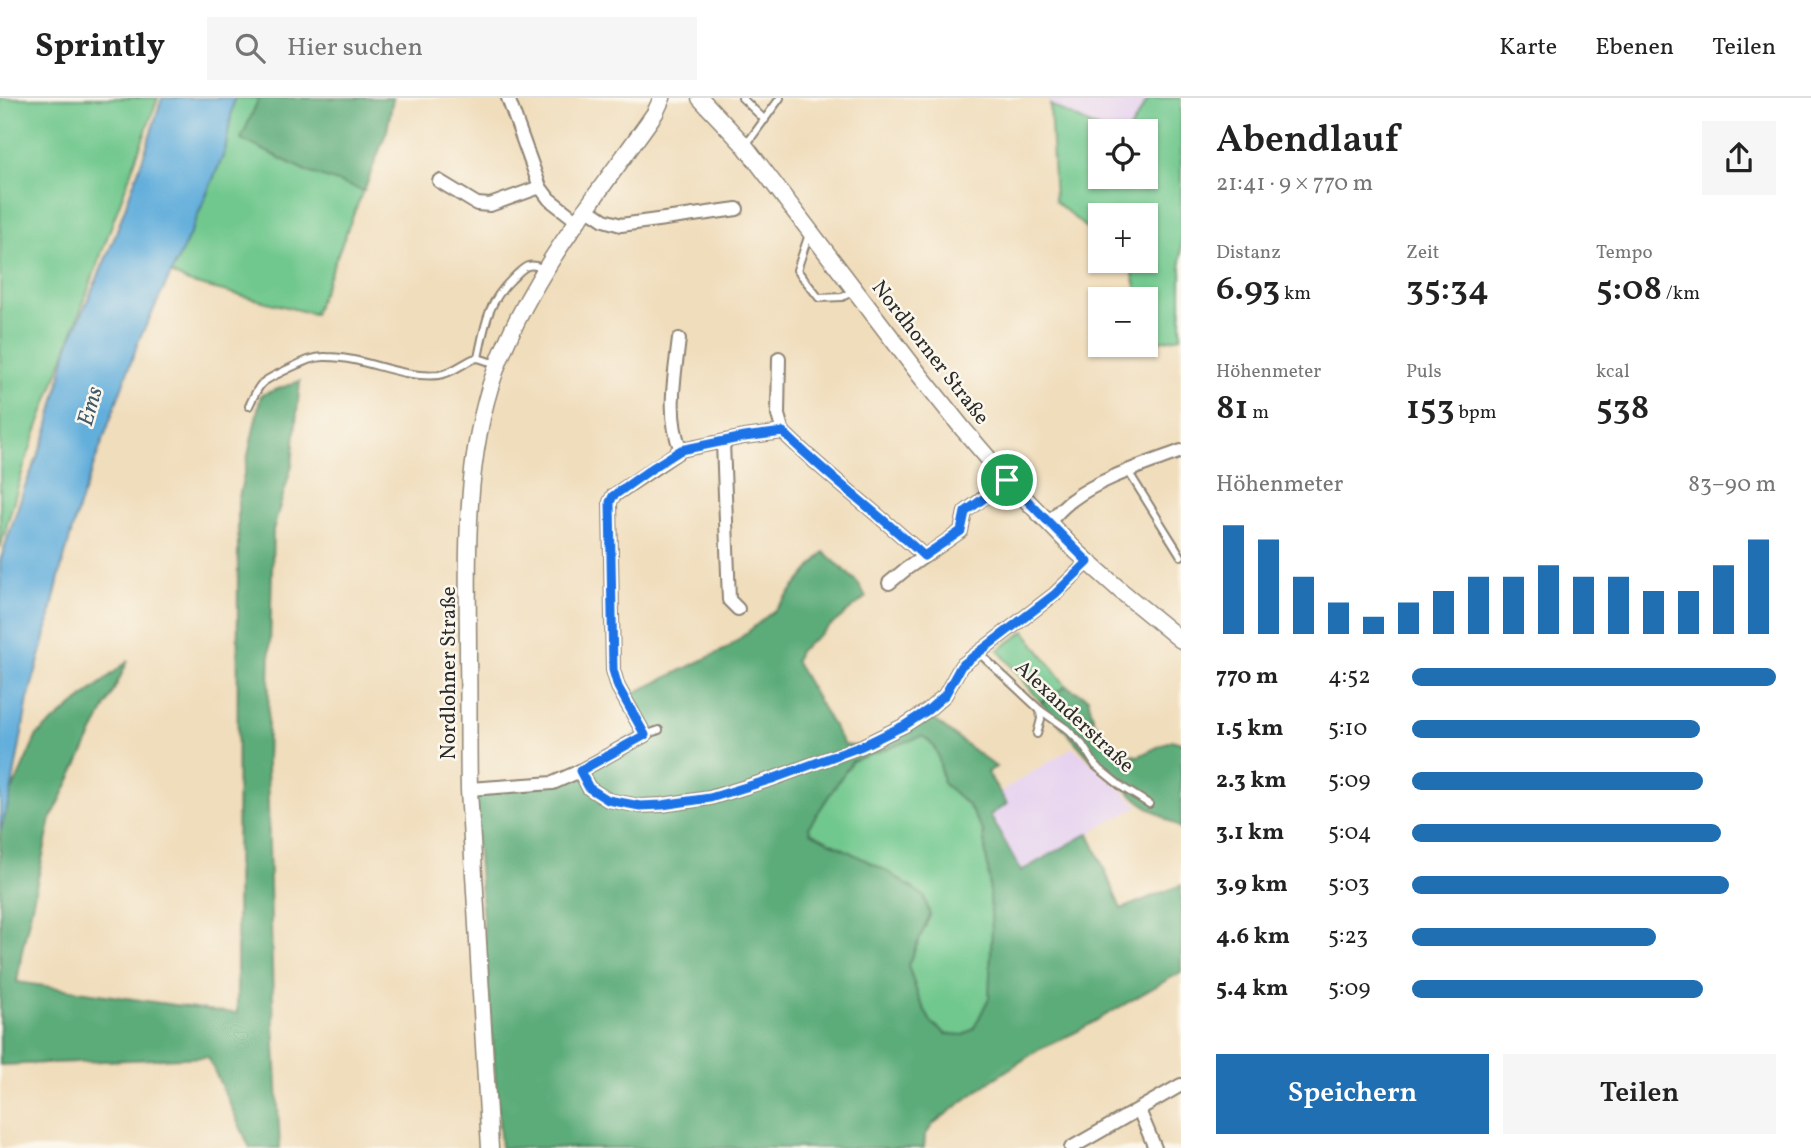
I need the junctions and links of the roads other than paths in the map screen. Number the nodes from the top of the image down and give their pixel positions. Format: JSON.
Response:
{"nodes":[{"id":1,"x":508,"y":98,"type":"edge"},
{"id":2,"x":662,"y":98,"type":"edge"},
{"id":3,"x":700,"y":98,"type":"edge"},
{"id":4,"x":742,"y":98,"type":"edge"},
{"id":5,"x":780,"y":98,"type":"edge"},
{"id":6,"x":765,"y":120,"type":"junction"},
{"id":7,"x":745,"y":146,"type":"junction"},
{"id":8,"x":439,"y":181,"type":"dead end"},
{"id":9,"x":540,"y":187,"type":"junction"},
{"id":10,"x":737,"y":209,"type":"dead end"},
{"id":11,"x":581,"y":214,"type":"junction"},
{"id":12,"x":810,"y":232,"type":"junction"},
{"id":13,"x":544,"y":269,"type":"junction"},
{"id":14,"x":856,"y":290,"type":"junction"},
{"id":15,"x":678,"y":339,"type":"dead end"},
{"id":16,"x":478,"y":358,"type":"junction"},
{"id":17,"x":779,"y":358,"type":"dead end"},
{"id":18,"x":498,"y":364,"type":"junction"},
{"id":19,"x":249,"y":405,"type":"dead end"},
{"id":20,"x":783,"y":432,"type":"junction"},
{"id":21,"x":723,"y":442,"type":"junction"},
{"id":22,"x":681,"y":450,"type":"junction"},
{"id":23,"x":1181,"y":451,"type":"edge"},
{"id":24,"x":1128,"y":471,"type":"junction"},
{"id":25,"x":1007,"y":480,"type":"junction"},
{"id":26,"x":1048,"y":523,"type":"junction"},
{"id":27,"x":924,"y":556,"type":"junction"},
{"id":28,"x":1181,"y":556,"type":"edge"},
{"id":29,"x":1088,"y":562,"type":"junction"},
{"id":30,"x":889,"y":583,"type":"dead end"},
{"id":31,"x":738,"y":609,"type":"dead end"},
{"id":32,"x":1181,"y":640,"type":"edge"},
{"id":33,"x":978,"y":653,"type":"junction"},
{"id":34,"x":1040,"y":710,"type":"junction"},
{"id":35,"x":659,"y":730,"type":"dead end"},
{"id":36,"x":1037,"y":734,"type":"dead end"},
{"id":37,"x":645,"y":735,"type":"junction"},
{"id":38,"x":580,"y":771,"type":"junction"},
{"id":39,"x":470,"y":789,"type":"junction"},
{"id":40,"x":1149,"y":804,"type":"dead end"},
{"id":41,"x":1181,"y":1085,"type":"edge"},
{"id":42,"x":1139,"y":1110,"type":"junction"},
{"id":43,"x":490,"y":1148,"type":"edge"},
{"id":44,"x":1072,"y":1148,"type":"edge"},
{"id":45,"x":1155,"y":1148,"type":"edge"}],
"edges":[{"from":1,"to":9,"type":"street"},
{"from":2,"to":11,"type":"street","name":"Nordlohner Straße"},
{"from":3,"to":7,"type":"street","name":"Nordhorner Straße"},
{"from":4,"to":6,"type":"lane"},
{"from":5,"to":6,"type":"lane"},
{"from":6,"to":7,"type":"lane"},
{"from":7,"to":12,"type":"street","name":"Nordhorner Straße"},
{"from":8,"to":9,"type":"street"},
{"from":9,"to":11,"type":"street"},
{"from":10,"to":11,"type":"street"},
{"from":11,"to":13,"type":"street","name":"Nordlohner Straße"},
{"from":12,"to":14,"type":"street","name":"Nordhorner Straße"},
{"from":12,"to":14,"type":"lane"},
{"from":13,"to":16,"type":"lane"},
{"from":13,"to":18,"type":"street","name":"Nordlohner Straße"},
{"from":14,"to":25,"type":"street","name":"Nordhorner Straße"},
{"from":15,"to":22,"type":"street"},
{"from":16,"to":18,"type":"lane"},
{"from":16,"to":19,"type":"lane"},
{"from":17,"to":20,"type":"street"},
{"from":18,"to":39,"type":"street","name":"Nordlohner Straße"},
{"from":20,"to":21,"type":"street"},
{"from":20,"to":27,"type":"street"},
{"from":21,"to":22,"type":"street"},
{"from":21,"to":31,"type":"street"},
{"from":22,"to":37,"type":"street"},
{"from":23,"to":24,"type":"street"},
{"from":24,"to":26,"type":"street"},
{"from":24,"to":28,"type":"lane"},
{"from":25,"to":26,"type":"street","name":"Nordhorner Straße"},
{"from":25,"to":27,"type":"street"},
{"from":26,"to":29,"type":"street","name":"Nordhorner Straße"},
{"from":27,"to":30,"type":"street"},
{"from":29,"to":32,"type":"street","name":"Nordhorner Straße"},
{"from":29,"to":33,"type":"street","name":"Alexanderstraße"},
{"from":33,"to":34,"type":"lane","name":"Alexanderstraße"},
{"from":33,"to":38,"type":"street","name":"Alexanderstraße"},
{"from":34,"to":36,"type":"lane"},
{"from":34,"to":40,"type":"lane","name":"Alexanderstraße"},
{"from":35,"to":37,"type":"lane"},
{"from":37,"to":38,"type":"street"},
{"from":38,"to":39,"type":"street"},
{"from":39,"to":43,"type":"street","name":"Nordlohner Straße"},
{"from":41,"to":42,"type":"street"},
{"from":42,"to":44,"type":"street"},
{"from":42,"to":45,"type":"street"}]}
